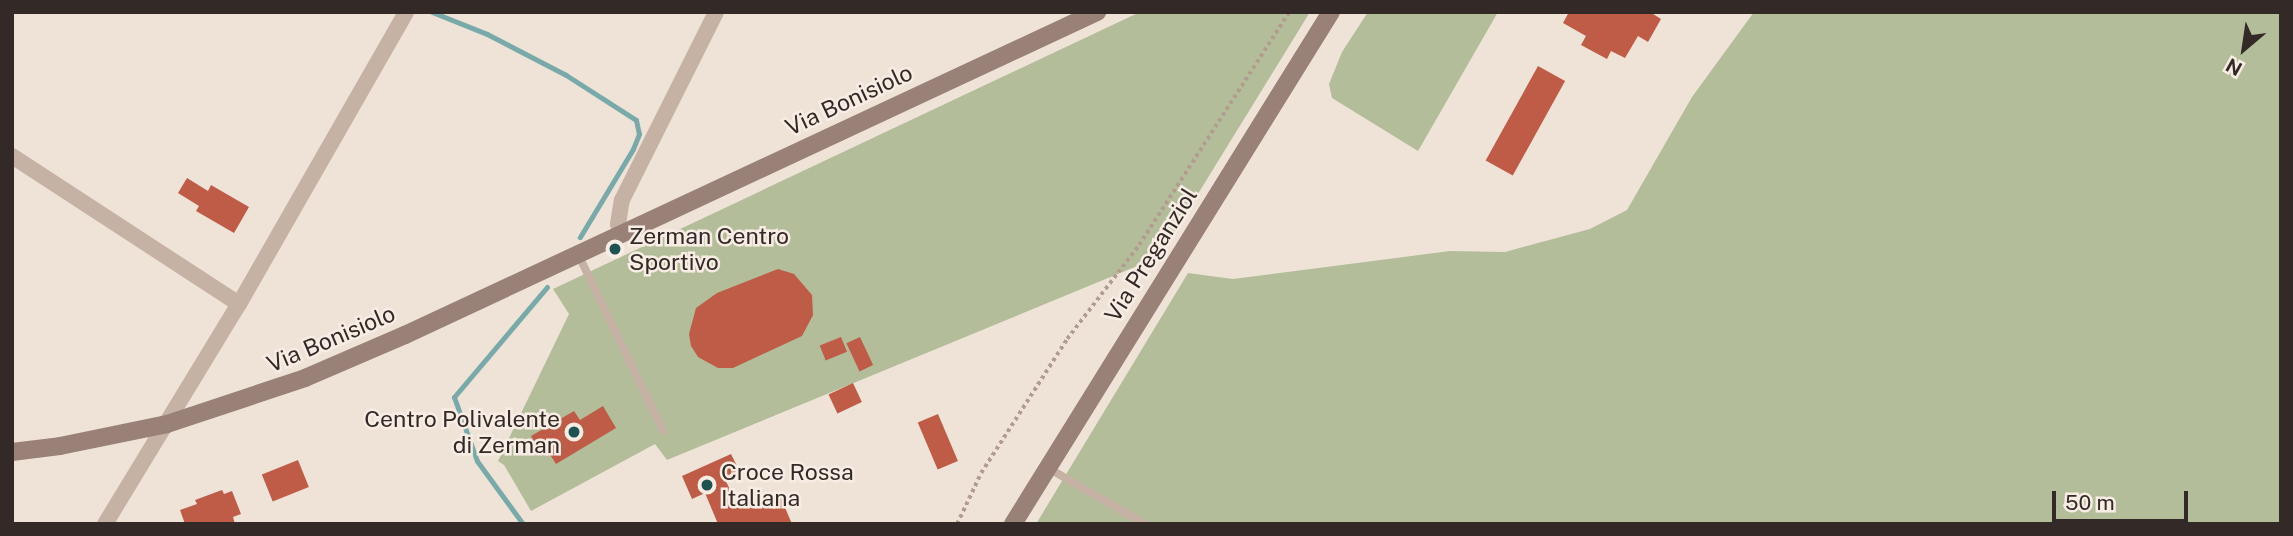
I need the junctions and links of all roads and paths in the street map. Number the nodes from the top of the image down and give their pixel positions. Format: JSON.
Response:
{"nodes":[{"id":1,"x":716,"y":12,"type":"edge"},
{"id":2,"x":1097,"y":12,"type":"edge"},
{"id":3,"x":1289,"y":12,"type":"edge"},
{"id":4,"x":1331,"y":12,"type":"edge"},
{"id":5,"x":405,"y":14,"type":"edge"},
{"id":6,"x":12,"y":156,"type":"edge"},
{"id":7,"x":622,"y":233,"type":"junction"},
{"id":8,"x":578,"y":254,"type":"junction"},
{"id":9,"x":239,"y":304,"type":"junction"},
{"id":10,"x":167,"y":424,"type":"junction"},
{"id":11,"x":663,"y":431,"type":"dead end"},
{"id":12,"x":12,"y":452,"type":"edge"},
{"id":13,"x":1048,"y":467,"type":"junction"},
{"id":14,"x":105,"y":524,"type":"edge"},
{"id":15,"x":957,"y":524,"type":"edge"},
{"id":16,"x":1013,"y":524,"type":"edge"},
{"id":17,"x":1145,"y":524,"type":"edge"}],
"edges":[{"from":1,"to":7,"type":"street"},
{"from":2,"to":7,"type":"main road","name":"Via Bonisiolo"},
{"from":3,"to":15,"type":"path"},
{"from":4,"to":13,"type":"main road","name":"Via Preganziol"},
{"from":5,"to":9,"type":"street"},
{"from":6,"to":9,"type":"street"},
{"from":7,"to":8,"type":"main road","name":"Via Bonisiolo"},
{"from":8,"to":10,"type":"main road","name":"Via Bonisiolo"},
{"from":8,"to":11,"type":"lane"},
{"from":9,"to":10,"type":"street"},
{"from":10,"to":12,"type":"main road","name":"Via Bonisiolo"},
{"from":10,"to":14,"type":"street"},
{"from":13,"to":16,"type":"main road","name":"Via Preganziol"},
{"from":13,"to":17,"type":"lane"}]}
